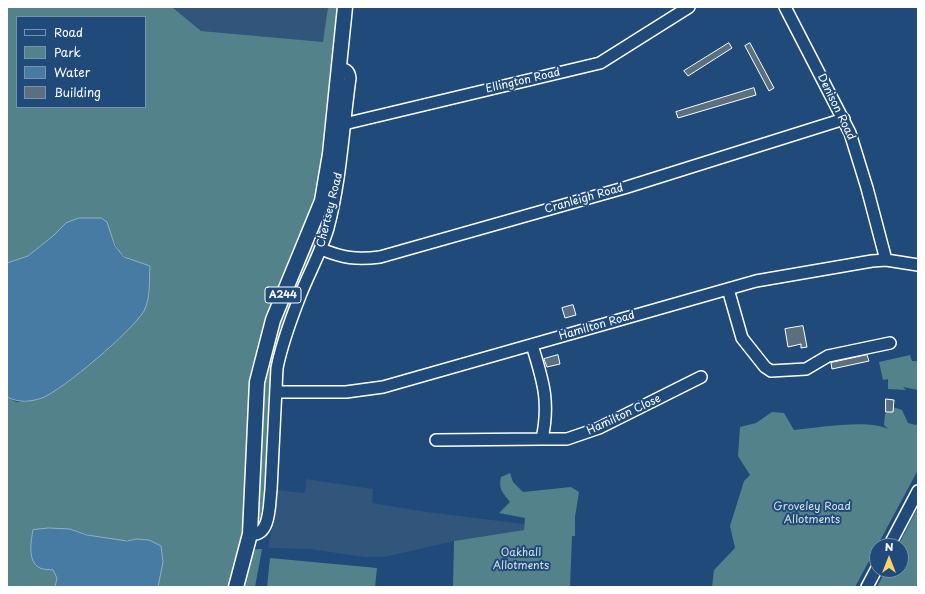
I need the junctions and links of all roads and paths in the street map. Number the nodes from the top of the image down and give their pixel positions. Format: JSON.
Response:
{"nodes":[{"id":1,"x":345,"y":7,"type":"edge"},
{"id":2,"x":689,"y":7,"type":"edge"},
{"id":3,"x":784,"y":7,"type":"edge"},
{"id":4,"x":338,"y":68,"type":"junction"},
{"id":5,"x":844,"y":119,"type":"junction"},
{"id":6,"x":344,"y":124,"type":"junction"},
{"id":7,"x":321,"y":249,"type":"junction"},
{"id":8,"x":886,"y":260,"type":"junction"},
{"id":9,"x":918,"y":265,"type":"edge"},
{"id":10,"x":728,"y":289,"type":"junction"},
{"id":11,"x":890,"y":343,"type":"dead end"},
{"id":12,"x":532,"y":345,"type":"junction"},
{"id":13,"x":702,"y":377,"type":"dead end"},
{"id":14,"x":276,"y":392,"type":"junction"},
{"id":15,"x":436,"y":439,"type":"dead end"},
{"id":16,"x":542,"y":439,"type":"junction"},
{"id":17,"x":918,"y":491,"type":"edge"},
{"id":18,"x":250,"y":534,"type":"junction"},
{"id":19,"x":892,"y":538,"type":"edge"},
{"id":20,"x":872,"y":578,"type":"edge"},
{"id":21,"x":236,"y":587,"type":"edge"},
{"id":22,"x":867,"y":587,"type":"edge"}],
"edges":[{"from":1,"to":4,"type":"main road","name":"Chertsey Road","number":"A244"},
{"from":2,"to":6,"type":"street","name":"Ellington Road"},
{"from":3,"to":5,"type":"street","name":"Denison Road"},
{"from":4,"to":6,"type":"street","name":"Chertsey Road"},
{"from":4,"to":18,"type":"main road","name":"Chertsey Road","number":"A244"},
{"from":5,"to":7,"type":"street","name":"Cranleigh Road"},
{"from":5,"to":8,"type":"street","name":"Denison Road"},
{"from":6,"to":7,"type":"street","name":"Chertsey Road"},
{"from":7,"to":14,"type":"street","name":"Chertsey Road"},
{"from":8,"to":9,"type":"street","name":"Hamilton Road"},
{"from":8,"to":10,"type":"street","name":"Hamilton Road"},
{"from":10,"to":11,"type":"street"},
{"from":10,"to":12,"type":"street","name":"Hamilton Road"},
{"from":12,"to":14,"type":"street","name":"Hamilton Road"},
{"from":12,"to":16,"type":"street"},
{"from":13,"to":16,"type":"street","name":"Hamilton Close"},
{"from":14,"to":18,"type":"street","name":"Chertsey Road"},
{"from":15,"to":16,"type":"street","name":"Hamilton Close"},
{"from":17,"to":19,"type":"street"},
{"from":18,"to":21,"type":"main road","name":"Chertsey Road","number":"A244"},
{"from":20,"to":22,"type":"street"}]}
